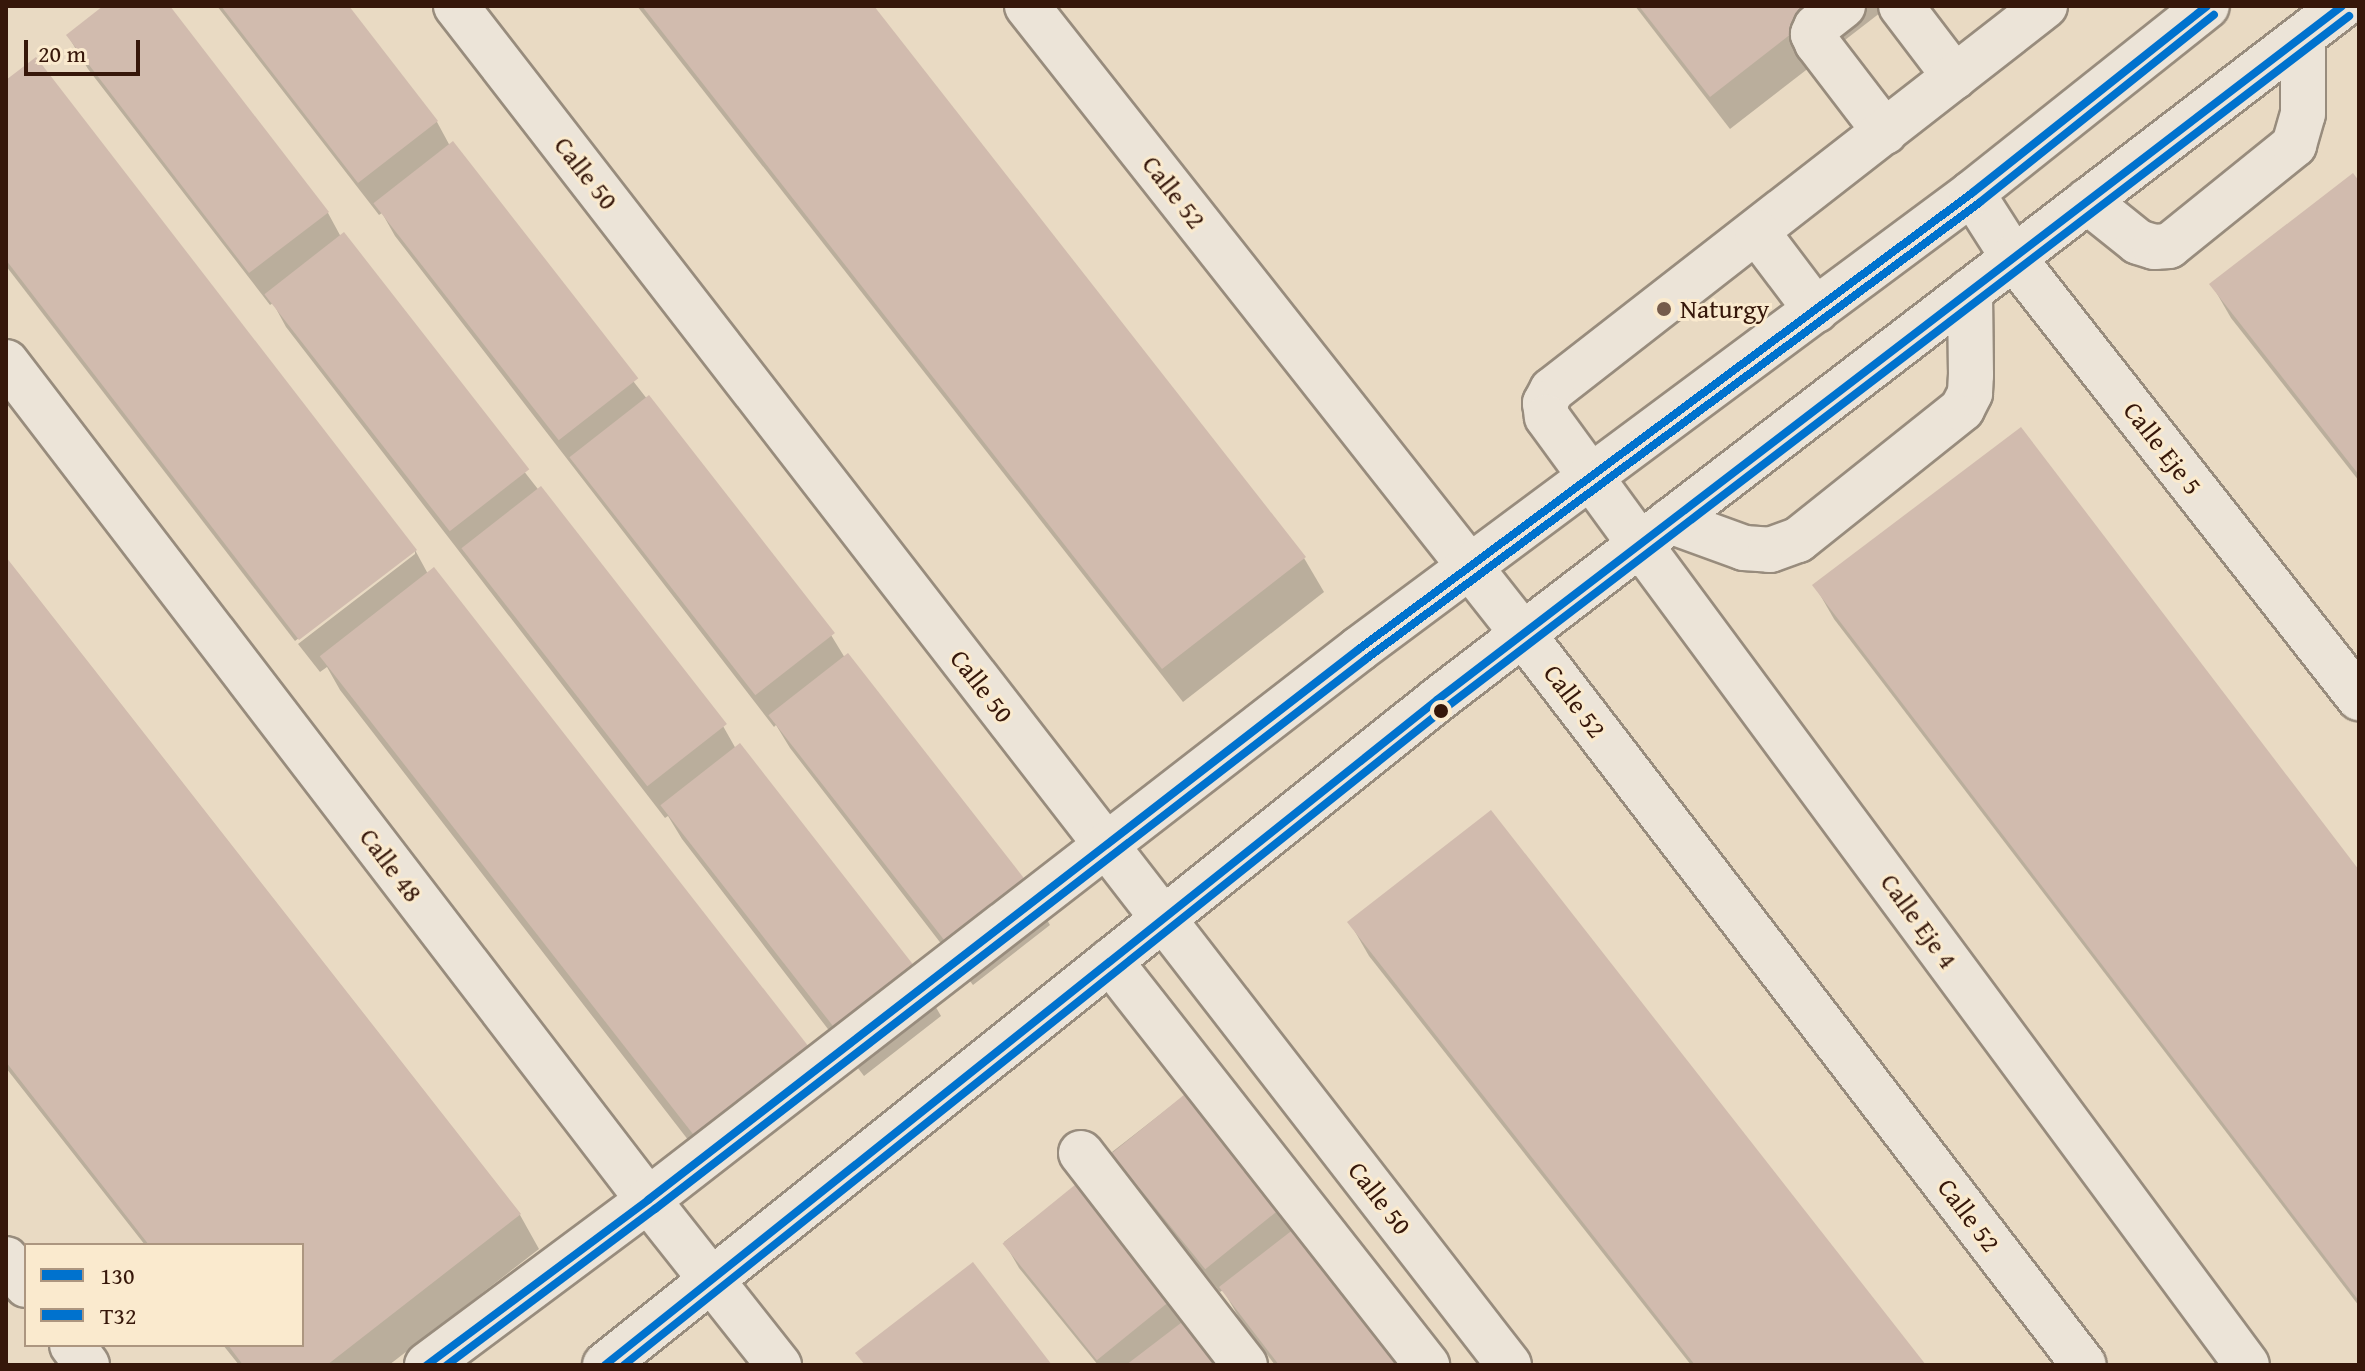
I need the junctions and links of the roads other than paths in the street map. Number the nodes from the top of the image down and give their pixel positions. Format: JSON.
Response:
{"nodes":[{"id":1,"x":456,"y":6,"type":"edge"},
{"id":2,"x":1027,"y":6,"type":"edge"},
{"id":3,"x":1843,"y":6,"type":"edge"},
{"id":4,"x":1901,"y":6,"type":"edge"},
{"id":5,"x":2045,"y":6,"type":"edge"},
{"id":6,"x":2207,"y":6,"type":"edge"},
{"id":7,"x":2342,"y":6,"type":"edge"},
{"id":8,"x":2303,"y":36,"type":"junction"},
{"id":9,"x":1955,"y":77,"type":"junction"},
{"id":10,"x":1885,"y":132,"type":"junction"},
{"id":11,"x":1972,"y":193,"type":"junction"},
{"id":12,"x":2087,"y":201,"type":"junction"},
{"id":13,"x":1757,"y":232,"type":"junction"},
{"id":14,"x":2013,"y":257,"type":"junction"},
{"id":15,"x":1970,"y":291,"type":"junction"},
{"id":16,"x":1816,"y":310,"type":"junction"},
{"id":17,"x":6,"y":362,"type":"edge"},
{"id":18,"x":1591,"y":477,"type":"junction"},
{"id":19,"x":1654,"y":532,"type":"junction"},
{"id":20,"x":1470,"y":566,"type":"junction"},
{"id":21,"x":1523,"y":634,"type":"junction"},
{"id":22,"x":2359,"y":698,"type":"edge"},
{"id":23,"x":1106,"y":847,"type":"junction"},
{"id":24,"x":1163,"y":918,"type":"junction"},
{"id":25,"x":1110,"y":961,"type":"junction"},
{"id":26,"x":1081,"y":1153,"type":"dead end"},
{"id":27,"x":648,"y":1200,"type":"junction"},
{"id":28,"x":6,"y":1259,"type":"edge"},
{"id":29,"x":713,"y":1280,"type":"junction"},
{"id":30,"x":24,"y":1282,"type":"edge"},
{"id":31,"x":74,"y":1347,"type":"edge"},
{"id":32,"x":87,"y":1365,"type":"edge"},
{"id":33,"x":427,"y":1365,"type":"edge"},
{"id":34,"x":605,"y":1365,"type":"edge"},
{"id":35,"x":779,"y":1365,"type":"edge"},
{"id":36,"x":1245,"y":1365,"type":"edge"},
{"id":37,"x":1427,"y":1365,"type":"edge"},
{"id":38,"x":1509,"y":1365,"type":"edge"},
{"id":39,"x":2084,"y":1365,"type":"edge"},
{"id":40,"x":2247,"y":1365,"type":"edge"}],
"edges":[{"from":1,"to":23,"type":"street","name":"Calle 50"},
{"from":2,"to":20,"type":"street","name":"Calle 52"},
{"from":3,"to":10,"type":"street"},
{"from":4,"to":9,"type":"street"},
{"from":5,"to":9,"type":"street","name":"Calle Eje 4"},
{"from":6,"to":11,"type":"street"},
{"from":7,"to":8,"type":"street"},
{"from":8,"to":12,"type":"street"},
{"from":8,"to":12,"type":"street"},
{"from":9,"to":10,"type":"street","name":"Calle Eje 4"},
{"from":10,"to":13,"type":"street","name":"Calle Eje 4"},
{"from":11,"to":14,"type":"street","name":"Calle Eje 5"},
{"from":11,"to":16,"type":"street"},
{"from":12,"to":14,"type":"street"},
{"from":13,"to":16,"type":"street"},
{"from":13,"to":18,"type":"street","name":"Calle Eje 4"},
{"from":14,"to":15,"type":"street"},
{"from":14,"to":22,"type":"street","name":"Calle Eje 5"},
{"from":15,"to":19,"type":"street"},
{"from":15,"to":19,"type":"street"},
{"from":16,"to":18,"type":"street"},
{"from":17,"to":27,"type":"street","name":"Calle 48"},
{"from":18,"to":19,"type":"street","name":"Calle Eje 4"},
{"from":18,"to":20,"type":"street"},
{"from":19,"to":21,"type":"street"},
{"from":19,"to":40,"type":"street","name":"Calle Eje 4"},
{"from":20,"to":21,"type":"street","name":"Calle 52"},
{"from":20,"to":23,"type":"street"},
{"from":21,"to":24,"type":"street"},
{"from":21,"to":39,"type":"street","name":"Calle 52"},
{"from":23,"to":24,"type":"street","name":"Calle 50"},
{"from":23,"to":27,"type":"street"},
{"from":24,"to":25,"type":"street"},
{"from":24,"to":38,"type":"street","name":"Calle 50"},
{"from":25,"to":29,"type":"street"},
{"from":25,"to":37,"type":"street"},
{"from":26,"to":36,"type":"street"},
{"from":27,"to":29,"type":"street","name":"Calle 48"},
{"from":27,"to":33,"type":"street"},
{"from":28,"to":30,"type":"street"},
{"from":29,"to":34,"type":"street"},
{"from":29,"to":35,"type":"street","name":"Calle 48"},
{"from":31,"to":32,"type":"street"}]}
